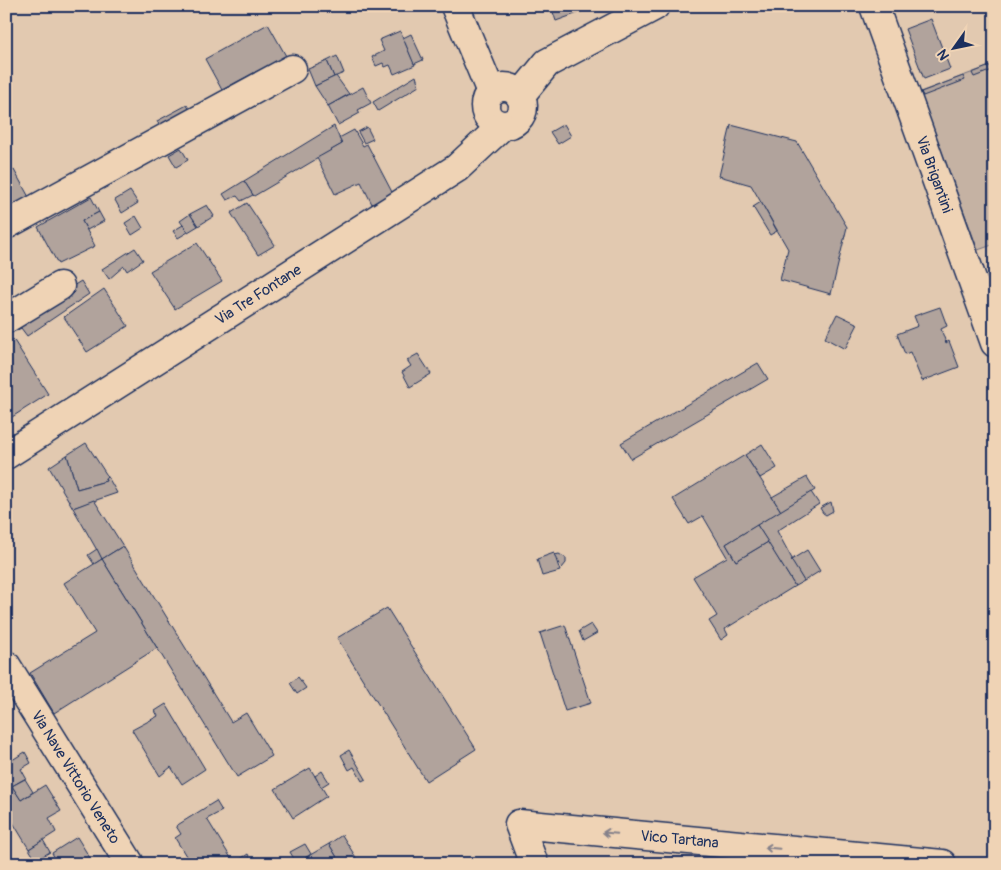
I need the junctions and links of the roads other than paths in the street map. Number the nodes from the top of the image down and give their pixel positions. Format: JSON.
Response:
{"nodes":[{"id":1,"x":455,"y":6,"type":"edge"},
{"id":2,"x":655,"y":6,"type":"edge"},
{"id":3,"x":873,"y":10,"type":"edge"},
{"id":4,"x":292,"y":69,"type":"dead end"},
{"id":5,"x":491,"y":92,"type":"junction"},
{"id":6,"x":520,"y":96,"type":"junction"},
{"id":7,"x":502,"y":126,"type":"junction"},
{"id":8,"x":6,"y":225,"type":"edge"},
{"id":9,"x":60,"y":286,"type":"dead end"},
{"id":10,"x":6,"y":319,"type":"edge"},
{"id":11,"x":995,"y":343,"type":"edge"},
{"id":12,"x":6,"y":454,"type":"edge"},
{"id":13,"x":6,"y":665,"type":"edge"},
{"id":14,"x":130,"y":864,"type":"edge"},
{"id":15,"x":534,"y":864,"type":"edge"},
{"id":16,"x":942,"y":864,"type":"edge"}],
"edges":[{"from":1,"to":5,"type":"street"},
{"from":2,"to":6,"type":"street"},
{"from":3,"to":11,"type":"street","name":"Via Brigantini"},
{"from":4,"to":8,"type":"street"},
{"from":5,"to":6,"type":"street"},
{"from":5,"to":7,"type":"street"},
{"from":6,"to":7,"type":"street"},
{"from":7,"to":12,"type":"street","name":"Via Tre Fontane"},
{"from":9,"to":10,"type":"street"},
{"from":13,"to":14,"type":"street","name":"Via Nave Vittorio Veneto"},
{"from":16,"to":15,"type":"street","name":"Vico Tartana","one_way":true}]}
